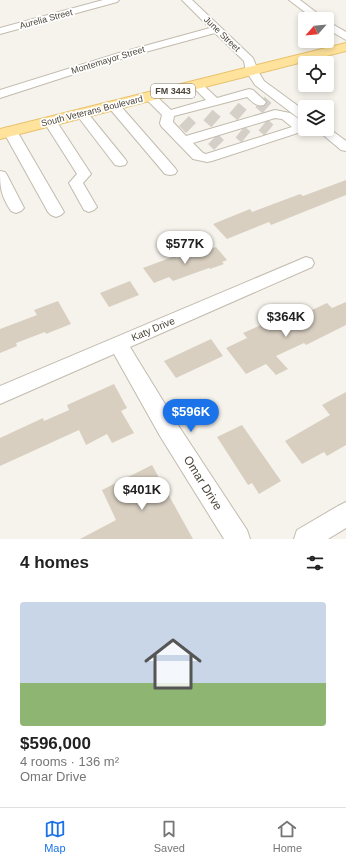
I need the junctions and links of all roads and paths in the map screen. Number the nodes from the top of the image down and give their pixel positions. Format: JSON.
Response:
{"nodes":[{"id":1,"x":114,"y":0,"type":"edge"},
{"id":2,"x":187,"y":0,"type":"edge"},
{"id":3,"x":294,"y":0,"type":"edge"},
{"id":4,"x":310,"y":12,"type":"edge"},
{"id":5,"x":217,"y":29,"type":"junction"},
{"id":6,"x":334,"y":29,"type":"edge"},
{"id":7,"x":0,"y":31,"type":"edge"},
{"id":8,"x":346,"y":37,"type":"edge"},
{"id":9,"x":346,"y":47,"type":"edge"},
{"id":10,"x":252,"y":71,"type":"junction"},
{"id":11,"x":197,"y":85,"type":"junction"},
{"id":12,"x":0,"y":94,"type":"edge"},
{"id":13,"x":150,"y":97,"type":"junction"},
{"id":14,"x":220,"y":101,"type":"junction"},
{"id":15,"x":114,"y":106,"type":"junction"},
{"id":16,"x":199,"y":106,"type":"junction"},
{"id":17,"x":267,"y":108,"type":"junction"},
{"id":18,"x":82,"y":114,"type":"junction"},
{"id":19,"x":298,"y":119,"type":"edge"},
{"id":20,"x":298,"y":121,"type":"edge"},
{"id":21,"x":50,"y":122,"type":"junction"},
{"id":22,"x":256,"y":122,"type":"junction"},
{"id":23,"x":298,"y":124,"type":"edge"},
{"id":24,"x":231,"y":129,"type":"junction"},
{"id":25,"x":198,"y":131,"type":"junction"},
{"id":26,"x":5,"y":133,"type":"edge"},
{"id":27,"x":332,"y":136,"type":"edge"},
{"id":28,"x":184,"y":141,"type":"junction"},
{"id":29,"x":346,"y":146,"type":"edge"},
{"id":30,"x":120,"y":162,"type":"dead end"},
{"id":31,"x":170,"y":171,"type":"dead end"},
{"id":32,"x":0,"y":175,"type":"edge"},
{"id":33,"x":89,"y":207,"type":"dead end"},
{"id":34,"x":16,"y":208,"type":"dead end"},
{"id":35,"x":56,"y":212,"type":"dead end"},
{"id":36,"x":306,"y":263,"type":"dead end"},
{"id":37,"x":118,"y":344,"type":"junction"},
{"id":38,"x":0,"y":395,"type":"edge"},
{"id":39,"x":346,"y":514,"type":"edge"},
{"id":40,"x":238,"y":539,"type":"edge"},
{"id":41,"x":306,"y":539,"type":"edge"}],
"edges":[{"from":1,"to":7,"type":"street","name":"Aurelia Street"},
{"from":2,"to":5,"type":"street","name":"June Street"},
{"from":3,"to":4,"type":"street"},
{"from":5,"to":10,"type":"street","name":"June Street"},
{"from":5,"to":12,"type":"street","name":"Montemayor Street"},
{"from":6,"to":8,"type":"street"},
{"from":9,"to":10,"type":"main road","name":"South Veterans Boulevard","number":"FM 3443"},
{"from":10,"to":11,"type":"main road","name":"South Veterans Boulevard","number":"FM 3443"},
{"from":10,"to":19,"type":"street","name":"June Street"},
{"from":11,"to":13,"type":"main road","name":"South Veterans Boulevard","number":"FM 3443"},
{"from":11,"to":14,"type":"street"},
{"from":13,"to":15,"type":"main road","name":"South Veterans Boulevard","number":"FM 3443"},
{"from":13,"to":25,"type":"street"},
{"from":14,"to":16,"type":"street"},
{"from":14,"to":17,"type":"street"},
{"from":14,"to":22,"type":"street"},
{"from":15,"to":18,"type":"main road","name":"South Veterans Boulevard","number":"FM 3443"},
{"from":15,"to":31,"type":"street"},
{"from":16,"to":24,"type":"street"},
{"from":16,"to":25,"type":"street"},
{"from":17,"to":20,"type":"street"},
{"from":17,"to":22,"type":"street"},
{"from":18,"to":21,"type":"main road","name":"South Veterans Boulevard","number":"FM 3443"},
{"from":18,"to":30,"type":"street"},
{"from":21,"to":26,"type":"main road","name":"South Veterans Boulevard","number":"FM 3443"},
{"from":21,"to":33,"type":"street"},
{"from":22,"to":23,"type":"street"},
{"from":22,"to":24,"type":"street"},
{"from":22,"to":24,"type":"street"},
{"from":24,"to":25,"type":"street"},
{"from":24,"to":25,"type":"street"},
{"from":25,"to":28,"type":"street"},
{"from":25,"to":28,"type":"street"},
{"from":25,"to":28,"type":"street"},
{"from":26,"to":35,"type":"street"},
{"from":27,"to":29,"type":"street"},
{"from":32,"to":34,"type":"street"},
{"from":36,"to":37,"type":"street","name":"Katy Drive"},
{"from":37,"to":38,"type":"street","name":"Katy Drive"},
{"from":37,"to":40,"type":"street","name":"Omar Drive"},
{"from":39,"to":41,"type":"street"}]}
